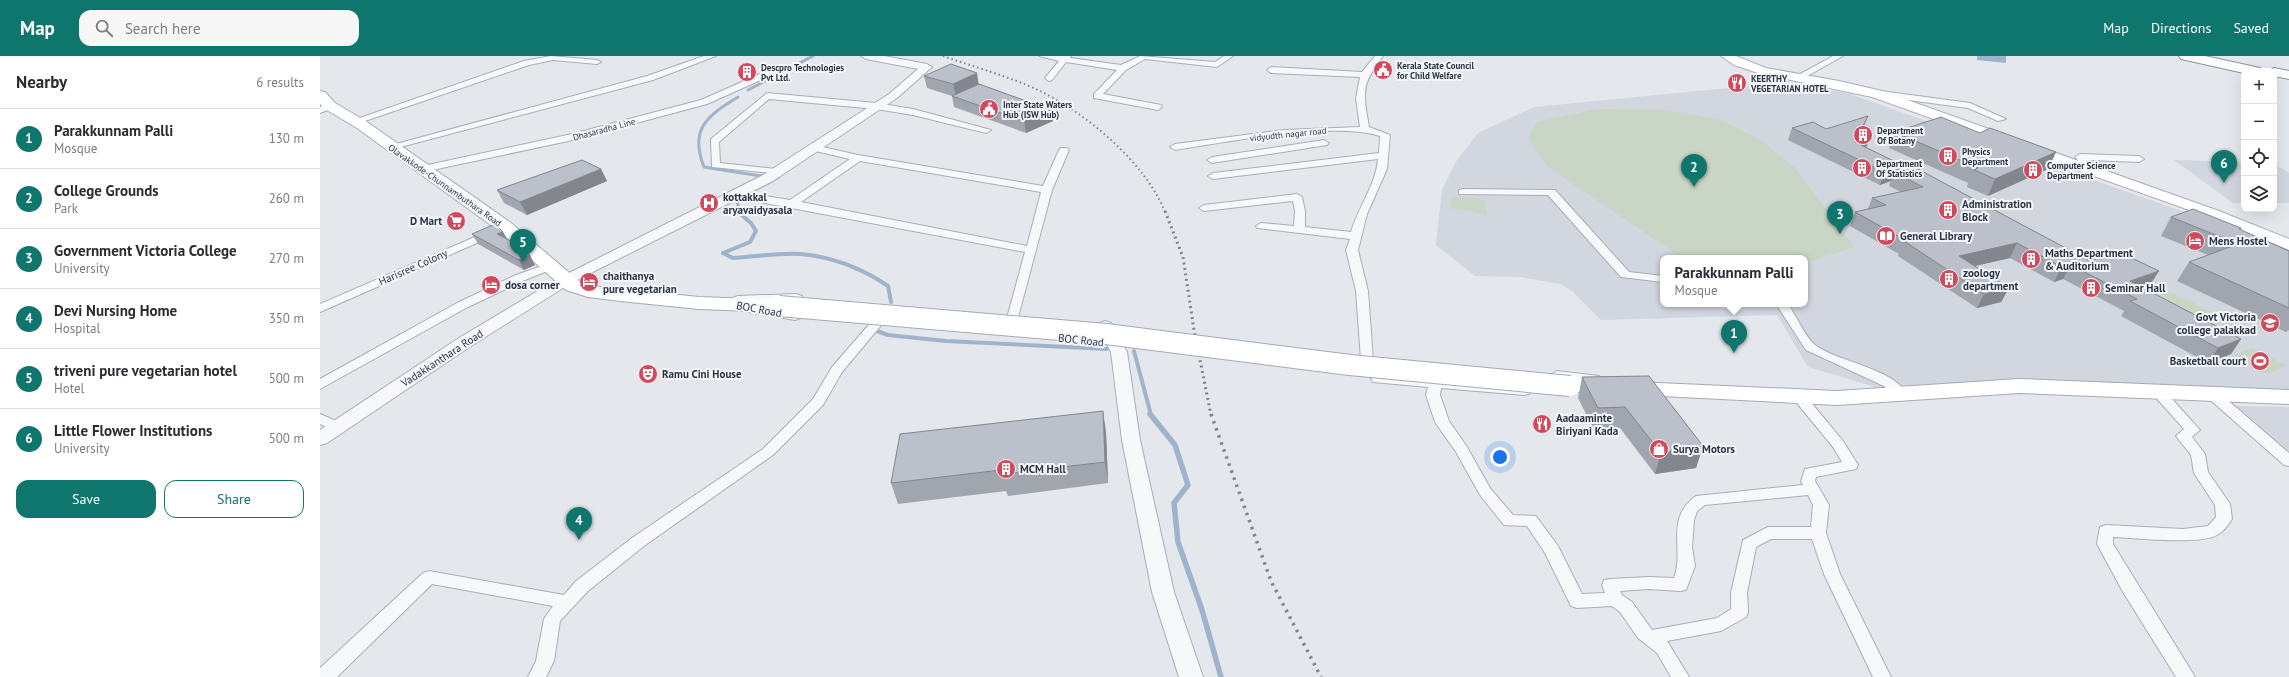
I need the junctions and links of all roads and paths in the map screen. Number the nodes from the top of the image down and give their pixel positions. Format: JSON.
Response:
{"nodes":[{"id":1,"x":712,"y":56,"type":"edge"},
{"id":2,"x":866,"y":56,"type":"edge"},
{"id":3,"x":1044,"y":56,"type":"edge"},
{"id":4,"x":1229,"y":56,"type":"edge"},
{"id":5,"x":1379,"y":56,"type":"edge"},
{"id":6,"x":1727,"y":56,"type":"edge"},
{"id":7,"x":1839,"y":56,"type":"edge"},
{"id":8,"x":2186,"y":56,"type":"edge"},
{"id":9,"x":2203,"y":56,"type":"edge"},
{"id":10,"x":1146,"y":57,"type":"edge"},
{"id":11,"x":1066,"y":58,"type":"edge"},
{"id":12,"x":597,"y":62,"type":"dead end"},
{"id":13,"x":1123,"y":68,"type":"junction"},
{"id":14,"x":2241,"y":68,"type":"edge"},
{"id":15,"x":2259,"y":68,"type":"edge"},
{"id":16,"x":778,"y":69,"type":"dead end"},
{"id":17,"x":1271,"y":70,"type":"dead end"},
{"id":18,"x":2277,"y":72,"type":"edge"},
{"id":19,"x":1363,"y":75,"type":"junction"},
{"id":20,"x":2289,"y":75,"type":"edge"},
{"id":21,"x":2277,"y":76,"type":"edge"},
{"id":22,"x":1050,"y":78,"type":"dead end"},
{"id":23,"x":1797,"y":78,"type":"junction"},
{"id":24,"x":2289,"y":78,"type":"edge"},
{"id":25,"x":1877,"y":94,"type":"junction"},
{"id":26,"x":323,"y":104,"type":"edge"},
{"id":27,"x":876,"y":106,"type":"junction"},
{"id":28,"x":1158,"y":107,"type":"dead end"},
{"id":29,"x":2001,"y":119,"type":"dead end"},
{"id":30,"x":356,"y":121,"type":"junction"},
{"id":31,"x":1364,"y":129,"type":"junction"},
{"id":32,"x":986,"y":130,"type":"dead end"},
{"id":33,"x":1290,"y":133,"type":"junction"},
{"id":34,"x":1265,"y":136,"type":"junction"},
{"id":35,"x":1244,"y":138,"type":"junction"},
{"id":36,"x":1324,"y":143,"type":"dead end"},
{"id":37,"x":1175,"y":146,"type":"dead end"},
{"id":38,"x":1301,"y":146,"type":"junction"},
{"id":39,"x":390,"y":147,"type":"junction"},
{"id":40,"x":814,"y":148,"type":"junction"},
{"id":41,"x":1064,"y":150,"type":"dead end"},
{"id":42,"x":1274,"y":151,"type":"junction"},
{"id":43,"x":1251,"y":154,"type":"junction"},
{"id":44,"x":1384,"y":155,"type":"junction"},
{"id":45,"x":858,"y":158,"type":"junction"},
{"id":46,"x":1212,"y":160,"type":"dead end"},
{"id":47,"x":2139,"y":160,"type":"dead end"},
{"id":48,"x":1315,"y":163,"type":"junction"},
{"id":49,"x":1283,"y":167,"type":"junction"},
{"id":50,"x":424,"y":169,"type":"junction"},
{"id":51,"x":1257,"y":170,"type":"junction"},
{"id":52,"x":777,"y":172,"type":"junction"},
{"id":53,"x":2094,"y":172,"type":"junction"},
{"id":54,"x":1213,"y":176,"type":"dead end"},
{"id":55,"x":1047,"y":190,"type":"junction"},
{"id":56,"x":1463,"y":192,"type":"dead end"},
{"id":57,"x":733,"y":194,"type":"junction"},
{"id":58,"x":793,"y":203,"type":"junction"},
{"id":59,"x":1204,"y":208,"type":"dead end"},
{"id":60,"x":1261,"y":226,"type":"dead end"},
{"id":61,"x":505,"y":227,"type":"junction"},
{"id":62,"x":1299,"y":229,"type":"junction"},
{"id":63,"x":2252,"y":230,"type":"junction"},
{"id":64,"x":1355,"y":236,"type":"junction"},
{"id":65,"x":2289,"y":245,"type":"edge"},
{"id":66,"x":1031,"y":250,"type":"junction"},
{"id":67,"x":2289,"y":257,"type":"edge"},
{"id":68,"x":551,"y":266,"type":"junction"},
{"id":69,"x":1660,"y":279,"type":"edge"},
{"id":70,"x":566,"y":280,"type":"junction"},
{"id":71,"x":699,"y":303,"type":"junction"},
{"id":72,"x":730,"y":304,"type":"junction"},
{"id":73,"x":1784,"y":307,"type":"edge"},
{"id":74,"x":320,"y":308,"type":"edge"},
{"id":75,"x":1013,"y":318,"type":"junction"},
{"id":76,"x":877,"y":323,"type":"junction"},
{"id":77,"x":1116,"y":344,"type":"junction"},
{"id":78,"x":1269,"y":350,"type":"dead end"},
{"id":79,"x":1367,"y":360,"type":"junction"},
{"id":80,"x":1378,"y":379,"type":"dead end"},
{"id":81,"x":320,"y":385,"type":"edge"},
{"id":82,"x":1435,"y":385,"type":"junction"},
{"id":83,"x":1644,"y":388,"type":"junction"},
{"id":84,"x":2157,"y":391,"type":"junction"},
{"id":85,"x":1900,"y":393,"type":"junction"},
{"id":86,"x":2212,"y":394,"type":"junction"},
{"id":87,"x":1799,"y":397,"type":"junction"},
{"id":88,"x":2289,"y":397,"type":"edge"},
{"id":89,"x":320,"y":419,"type":"edge"},
{"id":90,"x":338,"y":427,"type":"junction"},
{"id":91,"x":320,"y":439,"type":"edge"},
{"id":92,"x":2289,"y":461,"type":"edge"},
{"id":93,"x":1813,"y":489,"type":"junction"},
{"id":94,"x":1818,"y":533,"type":"junction"},
{"id":95,"x":1615,"y":598,"type":"junction"},
{"id":96,"x":567,"y":602,"type":"junction"},
{"id":97,"x":1651,"y":637,"type":"junction"},
{"id":98,"x":320,"y":676,"type":"edge"},
{"id":99,"x":537,"y":677,"type":"edge"},
{"id":100,"x":1191,"y":677,"type":"edge"},
{"id":101,"x":1680,"y":677,"type":"edge"},
{"id":102,"x":1882,"y":677,"type":"edge"},
{"id":103,"x":2186,"y":677,"type":"edge"}],
"edges":[{"from":1,"to":39,"type":"street"},
{"from":2,"to":27,"type":"street","name":"Vadakkanthara Road"},
{"from":3,"to":11,"type":"street"},
{"from":4,"to":10,"type":"street"},
{"from":5,"to":19,"type":"street"},
{"from":6,"to":23,"type":"main road"},
{"from":7,"to":23,"type":"street"},
{"from":8,"to":14,"type":"highway"},
{"from":9,"to":15,"type":"highway"},
{"from":10,"to":13,"type":"street"},
{"from":11,"to":13,"type":"street"},
{"from":11,"to":22,"type":"street"},
{"from":12,"to":30,"type":"street"},
{"from":13,"to":28,"type":"street"},
{"from":16,"to":50,"type":"street","name":"Dhasaradha Line"},
{"from":17,"to":19,"type":"street"},
{"from":18,"to":20,"type":"highway"},
{"from":19,"to":31,"type":"street"},
{"from":21,"to":24,"type":"highway"},
{"from":23,"to":25,"type":"main road"},
{"from":25,"to":29,"type":"street"},
{"from":25,"to":53,"type":"main road"},
{"from":26,"to":30,"type":"main road","name":"Olavakkode-Chunnambuthara Road"},
{"from":27,"to":32,"type":"street"},
{"from":27,"to":40,"type":"street","name":"Vadakkanthara Road"},
{"from":27,"to":52,"type":"street"},
{"from":30,"to":39,"type":"main road","name":"Olavakkode-Chunnambuthara Road"},
{"from":31,"to":33,"type":"street","name":"vidyudth nagar road"},
{"from":31,"to":44,"type":"street","name":"vidyudth nagar road"},
{"from":33,"to":34,"type":"street","name":"vidyudth nagar road"},
{"from":33,"to":38,"type":"street"},
{"from":34,"to":35,"type":"street","name":"vidyudth nagar road"},
{"from":34,"to":42,"type":"street"},
{"from":35,"to":37,"type":"street","name":"vidyudth nagar road"},
{"from":35,"to":43,"type":"street"},
{"from":36,"to":38,"type":"street"},
{"from":38,"to":42,"type":"street"},
{"from":38,"to":48,"type":"street"},
{"from":39,"to":50,"type":"main road","name":"Olavakkode-Chunnambuthara Road"},
{"from":40,"to":45,"type":"street"},
{"from":40,"to":52,"type":"street","name":"Vadakkanthara Road"},
{"from":41,"to":55,"type":"street"},
{"from":42,"to":43,"type":"street"},
{"from":42,"to":49,"type":"street"},
{"from":43,"to":46,"type":"street"},
{"from":43,"to":51,"type":"street"},
{"from":44,"to":48,"type":"street"},
{"from":44,"to":64,"type":"street","name":"vidyudth nagar road"},
{"from":45,"to":55,"type":"street"},
{"from":45,"to":58,"type":"street"},
{"from":47,"to":53,"type":"street"},
{"from":48,"to":49,"type":"street"},
{"from":49,"to":51,"type":"street"},
{"from":50,"to":61,"type":"main road","name":"Olavakkode-Chunnambuthara Road"},
{"from":51,"to":54,"type":"street"},
{"from":52,"to":57,"type":"street","name":"Vadakkanthara Road"},
{"from":53,"to":63,"type":"main road"},
{"from":55,"to":66,"type":"street"},
{"from":56,"to":69,"type":"street"},
{"from":57,"to":58,"type":"street"},
{"from":57,"to":70,"type":"street","name":"Vadakkanthara Road"},
{"from":58,"to":66,"type":"street"},
{"from":59,"to":62,"type":"street"},
{"from":60,"to":62,"type":"street"},
{"from":61,"to":68,"type":"main road","name":"Olavakkode-Chunnambuthara Road"},
{"from":61,"to":74,"type":"street","name":"Harisree Colony"},
{"from":62,"to":64,"type":"street"},
{"from":63,"to":65,"type":"main road"},
{"from":63,"to":67,"type":"main road"},
{"from":64,"to":79,"type":"street","name":"vidyudth nagar road"},
{"from":66,"to":75,"type":"street"},
{"from":68,"to":70,"type":"main road","name":"Olavakkode-Chunnambuthara Road"},
{"from":68,"to":81,"type":"street"},
{"from":70,"to":71,"type":"main road","name":"Olavakkode-Chunnambuthara Road"},
{"from":70,"to":90,"type":"street","name":"Vadakkanthara Road"},
{"from":71,"to":72,"type":"main road","name":"Olavakkode-Chunnambuthara Road"},
{"from":71,"to":75,"type":"street"},
{"from":72,"to":76,"type":"street","name":"BOC Road"},
{"from":72,"to":83,"type":"main road","name":"Olavakkode-Chunnambuthara Road","bridge":true},
{"from":73,"to":85,"type":"street"},
{"from":75,"to":77,"type":"street"},
{"from":76,"to":77,"type":"street","name":"BOC Road"},
{"from":76,"to":96,"type":"street"},
{"from":77,"to":100,"type":"street","name":"BOC Road"},
{"from":78,"to":79,"type":"street"},
{"from":79,"to":83,"type":"street"},
{"from":80,"to":82,"type":"street"},
{"from":82,"to":83,"type":"street"},
{"from":82,"to":95,"type":"street"},
{"from":83,"to":87,"type":"main road","name":"Olavakkode-Chunnambuthara Road"},
{"from":84,"to":85,"type":"main road","name":"Olavakkode-Chunnambuthara Road"},
{"from":84,"to":86,"type":"main road","name":"Olavakkode-Chunnambuthara Road"},
{"from":84,"to":103,"type":"street"},
{"from":85,"to":87,"type":"main road","name":"Olavakkode-Chunnambuthara Road"},
{"from":86,"to":88,"type":"main road","name":"Olavakkode-Chunnambuthara Road"},
{"from":86,"to":92,"type":"street"},
{"from":87,"to":93,"type":"street"},
{"from":89,"to":90,"type":"street"},
{"from":90,"to":91,"type":"street","name":"Vadakkanthara Road"},
{"from":93,"to":94,"type":"street"},
{"from":93,"to":95,"type":"street"},
{"from":94,"to":97,"type":"street"},
{"from":94,"to":102,"type":"street"},
{"from":95,"to":97,"type":"street"},
{"from":96,"to":98,"type":"street"},
{"from":96,"to":99,"type":"street"},
{"from":97,"to":101,"type":"street"}]}
